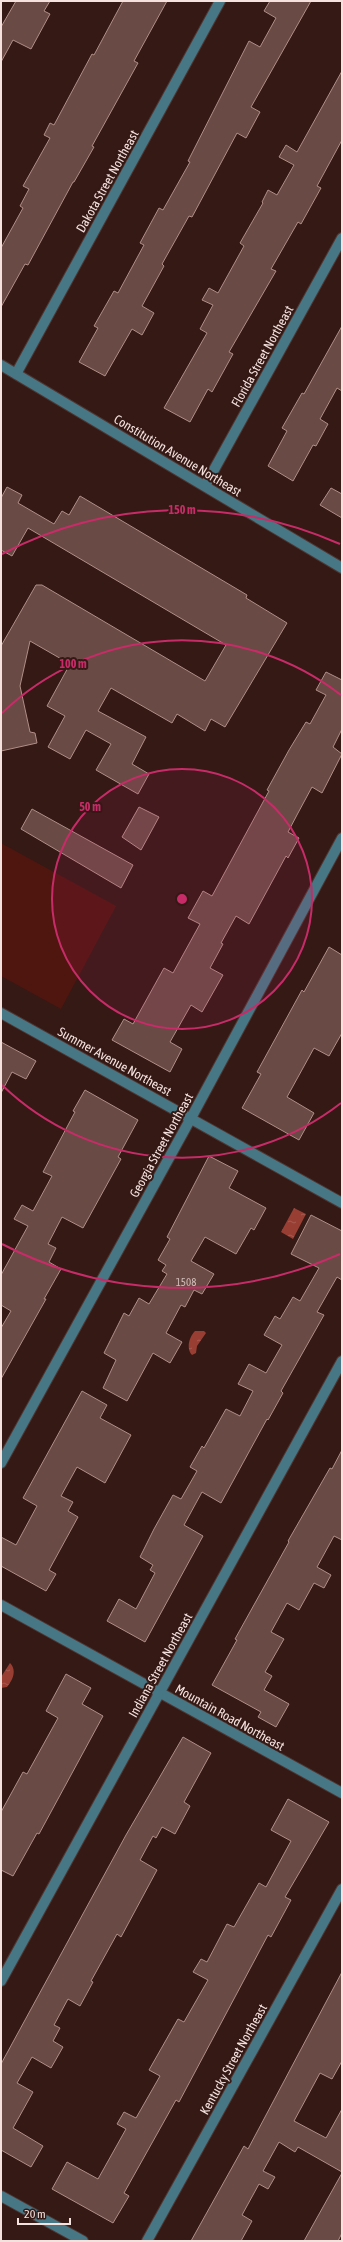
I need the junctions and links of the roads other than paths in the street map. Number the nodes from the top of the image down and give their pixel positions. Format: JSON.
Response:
{"nodes":[{"id":1,"x":220,"y":1,"type":"edge"},
{"id":2,"x":342,"y":238,"type":"edge"},
{"id":3,"x":1,"y":364,"type":"edge"},
{"id":4,"x":16,"y":374,"type":"junction"},
{"id":5,"x":204,"y":486,"type":"junction"},
{"id":6,"x":342,"y":568,"type":"edge"},
{"id":7,"x":342,"y":838,"type":"edge"},
{"id":8,"x":1,"y":1014,"type":"edge"},
{"id":9,"x":191,"y":1118,"type":"junction"},
{"id":10,"x":342,"y":1203,"type":"edge"},
{"id":11,"x":342,"y":1361,"type":"edge"},
{"id":12,"x":1,"y":1463,"type":"edge"},
{"id":13,"x":1,"y":1605,"type":"edge"},
{"id":14,"x":159,"y":1693,"type":"junction"},
{"id":15,"x":342,"y":1792,"type":"edge"},
{"id":16,"x":342,"y":1889,"type":"edge"},
{"id":17,"x":1,"y":1981,"type":"edge"},
{"id":18,"x":1,"y":2196,"type":"edge"},
{"id":19,"x":83,"y":2241,"type":"edge"},
{"id":20,"x":147,"y":2241,"type":"edge"}],
"edges":[{"from":1,"to":4,"type":"street","name":"Dakota Street Northeast"},
{"from":2,"to":5,"type":"street","name":"Florida Street Northeast"},
{"from":3,"to":4,"type":"street","name":"Constitution Avenue Northeast"},
{"from":4,"to":5,"type":"street","name":"Constitution Avenue Northeast"},
{"from":5,"to":6,"type":"street","name":"Constitution Avenue Northeast"},
{"from":7,"to":9,"type":"street","name":"Georgia Street Northeast"},
{"from":8,"to":9,"type":"street","name":"Summer Avenue Northeast"},
{"from":9,"to":10,"type":"street","name":"Summer Avenue Northeast"},
{"from":9,"to":12,"type":"street","name":"Georgia Street Northeast"},
{"from":11,"to":14,"type":"street","name":"Indiana Street Northeast"},
{"from":13,"to":14,"type":"street","name":"Mountain Road Northeast"},
{"from":14,"to":15,"type":"street","name":"Mountain Road Northeast"},
{"from":14,"to":17,"type":"street","name":"Indiana Street Northeast"},
{"from":16,"to":20,"type":"street","name":"Kentucky Street Northeast"},
{"from":18,"to":19,"type":"street"}]}
